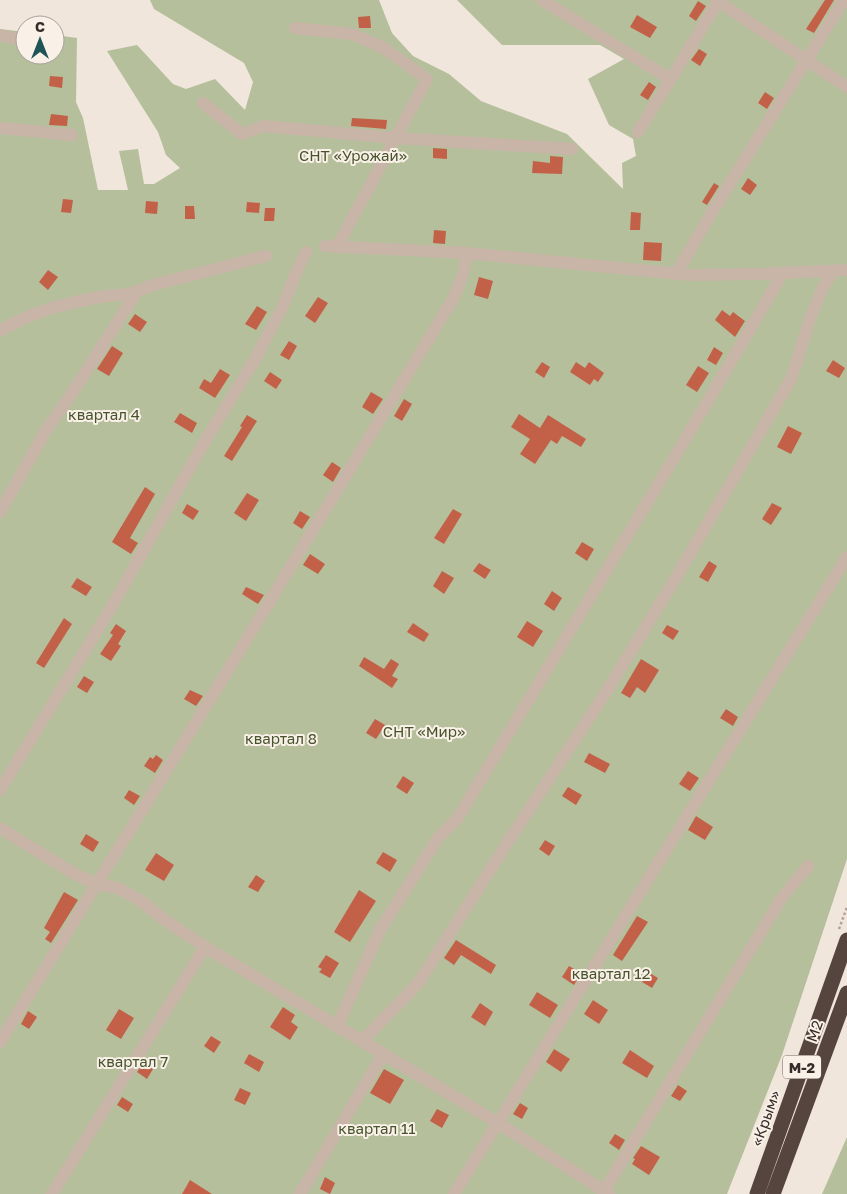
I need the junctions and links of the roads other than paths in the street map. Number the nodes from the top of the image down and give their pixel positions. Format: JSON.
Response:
{"nodes":[{"id":1,"x":542,"y":0,"type":"edge"},
{"id":2,"x":844,"y":0,"type":"edge"},
{"id":3,"x":718,"y":1,"type":"edge"},
{"id":4,"x":295,"y":28,"type":"dead end"},
{"id":5,"x":0,"y":36,"type":"edge"},
{"id":6,"x":15,"y":39,"type":"edge"},
{"id":7,"x":806,"y":60,"type":"junction"},
{"id":8,"x":670,"y":80,"type":"junction"},
{"id":9,"x":847,"y":86,"type":"edge"},
{"id":10,"x":203,"y":103,"type":"dead end"},
{"id":11,"x":0,"y":128,"type":"edge"},
{"id":12,"x":638,"y":132,"type":"dead end"},
{"id":13,"x":72,"y":135,"type":"dead end"},
{"id":14,"x":396,"y":138,"type":"junction"},
{"id":15,"x":572,"y":149,"type":"dead end"},
{"id":16,"x":306,"y":252,"type":"dead end"},
{"id":17,"x":466,"y":253,"type":"junction"},
{"id":18,"x":266,"y":256,"type":"dead end"},
{"id":19,"x":847,"y":270,"type":"edge"},
{"id":20,"x":834,"y":271,"type":"junction"},
{"id":21,"x":783,"y":273,"type":"junction"},
{"id":22,"x":676,"y":274,"type":"junction"},
{"id":23,"x":136,"y":293,"type":"junction"},
{"id":24,"x":0,"y":331,"type":"edge"},
{"id":25,"x":0,"y":512,"type":"edge"},
{"id":26,"x":847,"y":557,"type":"edge"},
{"id":27,"x":0,"y":790,"type":"edge"},
{"id":28,"x":0,"y":828,"type":"edge"},
{"id":29,"x":808,"y":866,"type":"dead end"},
{"id":30,"x":96,"y":884,"type":"junction"},
{"id":31,"x":847,"y":940,"type":"edge"},
{"id":32,"x":205,"y":947,"type":"junction"},
{"id":33,"x":847,"y":993,"type":"edge"},
{"id":34,"x":337,"y":1027,"type":"junction"},
{"id":35,"x":362,"y":1041,"type":"junction"},
{"id":36,"x":0,"y":1042,"type":"edge"},
{"id":37,"x":383,"y":1054,"type":"junction"},
{"id":38,"x":498,"y":1123,"type":"junction"},
{"id":39,"x":605,"y":1193,"type":"edge"},
{"id":40,"x":52,"y":1194,"type":"edge"},
{"id":41,"x":300,"y":1194,"type":"edge"},
{"id":42,"x":454,"y":1194,"type":"edge"},
{"id":43,"x":757,"y":1194,"type":"edge"},
{"id":44,"x":773,"y":1194,"type":"edge"}],
"edges":[{"from":1,"to":8,"type":"street"},
{"from":2,"to":7,"type":"street"},
{"from":3,"to":7,"type":"street"},
{"from":3,"to":8,"type":"street"},
{"from":4,"to":14,"type":"street"},
{"from":5,"to":6,"type":"street"},
{"from":7,"to":9,"type":"street"},
{"from":7,"to":22,"type":"street"},
{"from":8,"to":12,"type":"street"},
{"from":10,"to":14,"type":"street"},
{"from":11,"to":13,"type":"street"},
{"from":14,"to":15,"type":"street"},
{"from":14,"to":17,"type":"street"},
{"from":16,"to":27,"type":"street"},
{"from":17,"to":22,"type":"street"},
{"from":17,"to":30,"type":"street"},
{"from":18,"to":23,"type":"street"},
{"from":19,"to":20,"type":"street"},
{"from":20,"to":21,"type":"street"},
{"from":20,"to":35,"type":"street"},
{"from":21,"to":22,"type":"street"},
{"from":21,"to":34,"type":"street"},
{"from":23,"to":24,"type":"street"},
{"from":23,"to":25,"type":"street"},
{"from":26,"to":38,"type":"street"},
{"from":28,"to":30,"type":"street"},
{"from":29,"to":39,"type":"street"},
{"from":30,"to":32,"type":"street"},
{"from":30,"to":36,"type":"street"},
{"from":31,"to":43,"type":"highway","name":"«Крым»","number":"М-2"},
{"from":32,"to":34,"type":"street"},
{"from":32,"to":40,"type":"street"},
{"from":33,"to":44,"type":"highway","name":"М2"},
{"from":34,"to":35,"type":"street"},
{"from":35,"to":37,"type":"street"},
{"from":37,"to":38,"type":"street"},
{"from":37,"to":41,"type":"street"},
{"from":38,"to":39,"type":"street"},
{"from":38,"to":42,"type":"street"}]}
